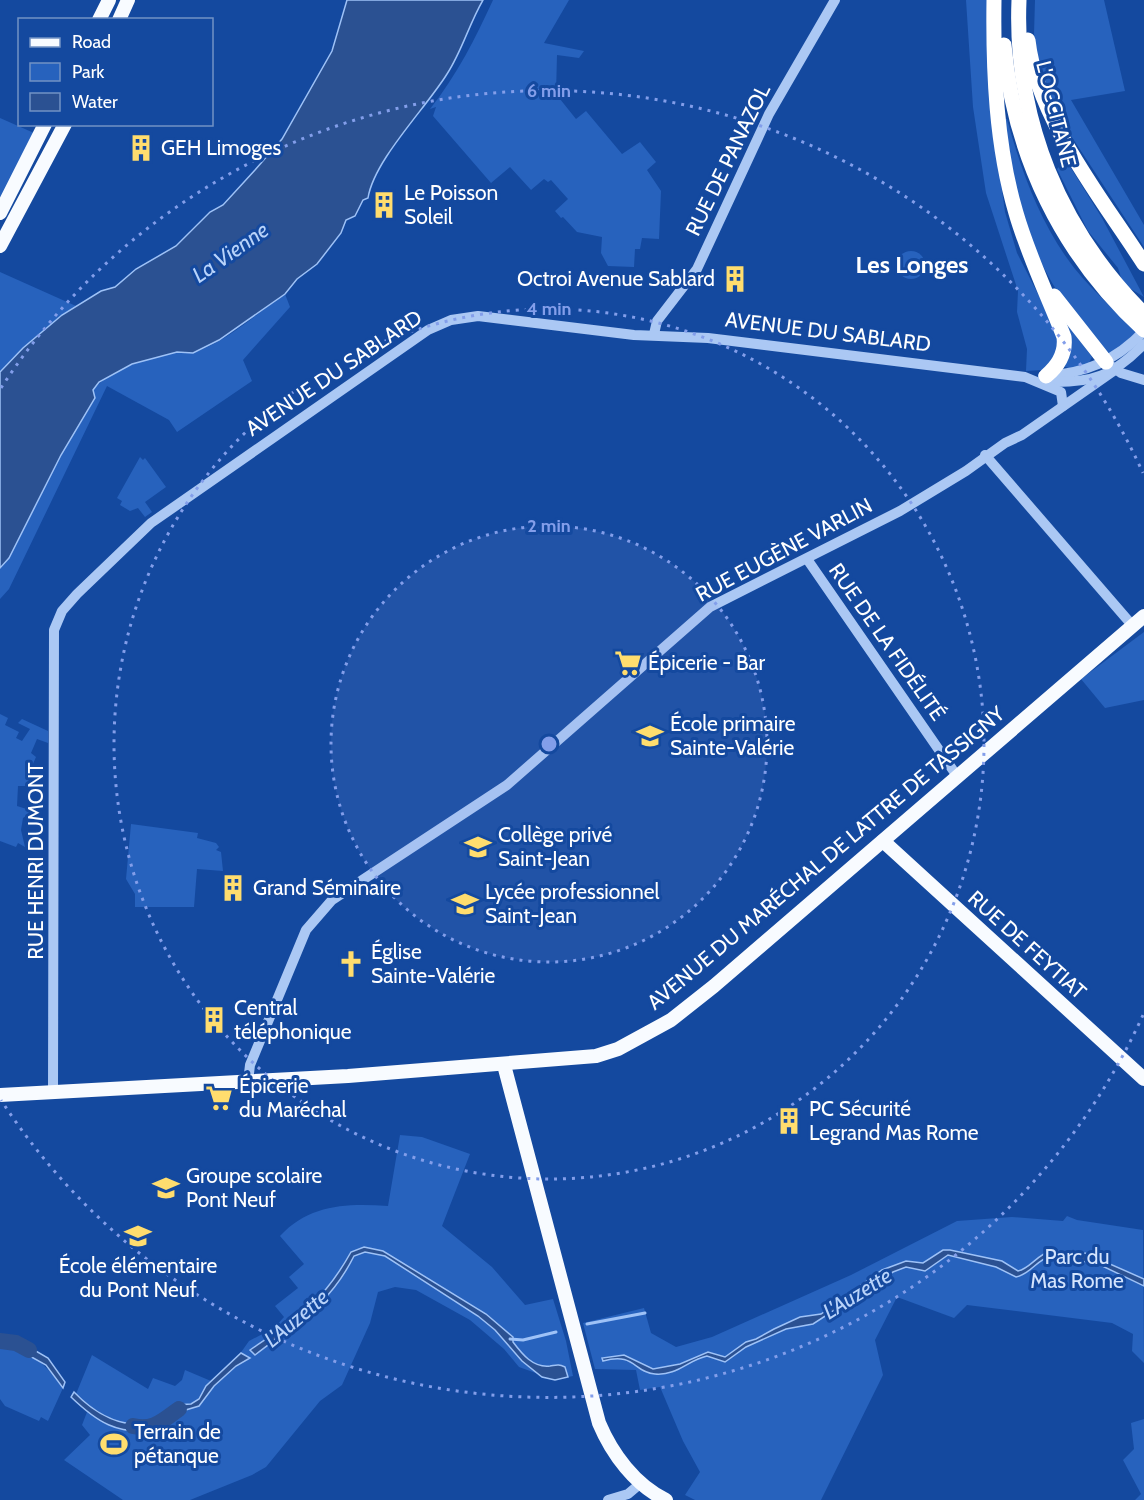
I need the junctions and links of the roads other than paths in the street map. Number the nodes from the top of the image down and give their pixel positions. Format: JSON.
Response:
{"nodes":[{"id":1,"x":109,"y":0,"type":"edge"},
{"id":2,"x":128,"y":0,"type":"edge"},
{"id":3,"x":835,"y":0,"type":"edge"},
{"id":4,"x":994,"y":0,"type":"edge"},
{"id":5,"x":1003,"y":0,"type":"edge"},
{"id":6,"x":1021,"y":0,"type":"edge"},
{"id":7,"x":100,"y":18,"type":"edge"},
{"id":8,"x":120,"y":18,"type":"edge"},
{"id":9,"x":44,"y":126,"type":"edge"},
{"id":10,"x":64,"y":126,"type":"edge"},
{"id":11,"x":0,"y":213,"type":"edge"},
{"id":12,"x":0,"y":246,"type":"edge"},
{"id":13,"x":1033,"y":257,"type":"junction"},
{"id":14,"x":1143,"y":262,"type":"edge"},
{"id":15,"x":1144,"y":314,"type":"edge"},
{"id":16,"x":654,"y":334,"type":"junction"},
{"id":17,"x":1143,"y":336,"type":"edge"},
{"id":18,"x":1111,"y":366,"type":"junction"},
{"id":19,"x":1044,"y":379,"type":"junction"},
{"id":20,"x":1144,"y":380,"type":"edge"},
{"id":21,"x":1063,"y":406,"type":"junction"},
{"id":22,"x":985,"y":455,"type":"junction"},
{"id":23,"x":807,"y":559,"type":"junction"},
{"id":24,"x":1144,"y":616,"type":"edge"},
{"id":25,"x":1132,"y":626,"type":"junction"},
{"id":26,"x":54,"y":630,"type":"joint"},
{"id":27,"x":957,"y":776,"type":"junction"},
{"id":28,"x":883,"y":841,"type":"junction"},
{"id":29,"x":504,"y":1065,"type":"junction"},
{"id":30,"x":1144,"y":1079,"type":"edge"},
{"id":31,"x":248,"y":1082,"type":"junction"},
{"id":32,"x":53,"y":1092,"type":"junction"},
{"id":33,"x":0,"y":1095,"type":"edge"},
{"id":34,"x":641,"y":1483,"type":"junction"},
{"id":35,"x":609,"y":1500,"type":"edge"},
{"id":36,"x":666,"y":1500,"type":"edge"}],
"edges":[{"from":1,"to":7,"type":"main road"},
{"from":2,"to":8,"type":"main road"},
{"from":3,"to":16,"type":"street","name":"RUE DE PANAZOL"},
{"from":4,"to":13,"type":"highway"},
{"from":5,"to":17,"type":"highway","name":"L'OCCITANE"},
{"from":6,"to":14,"type":"highway"},
{"from":6,"to":15,"type":"highway","name":"L'OCCITANE"},
{"from":9,"to":11,"type":"main road"},
{"from":10,"to":12,"type":"main road"},
{"from":13,"to":18,"type":"highway"},
{"from":13,"to":19,"type":"highway"},
{"from":16,"to":19,"type":"street","name":"AVENUE DU SABLARD"},
{"from":16,"to":26,"type":"street","name":"AVENUE DU SABLARD"},
{"from":17,"to":18,"type":"street","name":"AVENUE DU SABLARD"},
{"from":18,"to":19,"type":"street","name":"AVENUE DU SABLARD"},
{"from":18,"to":20,"type":"street"},
{"from":18,"to":21,"type":"street","name":"RUE EUGÈNE VARLIN"},
{"from":19,"to":21,"type":"street"},
{"from":21,"to":22,"type":"street","name":"RUE EUGÈNE VARLIN"},
{"from":22,"to":23,"type":"street","name":"RUE EUGÈNE VARLIN"},
{"from":22,"to":25,"type":"street"},
{"from":23,"to":27,"type":"street","name":"RUE DE LA FIDÉLITÉ"},
{"from":23,"to":31,"type":"street","name":"RUE EUGÈNE VARLIN"},
{"from":24,"to":25,"type":"main road","name":"AVENUE DU MARÉCHAL DE LATTRE DE TASSIGNY"},
{"from":25,"to":27,"type":"main road","name":"AVENUE DU MARÉCHAL DE LATTRE DE TASSIGNY"},
{"from":26,"to":32,"type":"street","name":"RUE HENRI DUMONT"},
{"from":27,"to":28,"type":"main road","name":"AVENUE DU MARÉCHAL DE LATTRE DE TASSIGNY"},
{"from":28,"to":29,"type":"main road","name":"AVENUE DU MARÉCHAL DE LATTRE DE TASSIGNY"},
{"from":28,"to":30,"type":"main road","name":"RUE DE FEYTIAT"},
{"from":29,"to":31,"type":"main road","name":"AVENUE DU MARÉCHAL DE LATTRE DE TASSIGNY"},
{"from":29,"to":34,"type":"main road"},
{"from":31,"to":32,"type":"main road","name":"AVENUE DU MARÉCHAL DE LATTRE DE TASSIGNY"},
{"from":32,"to":33,"type":"main road","name":"AVENUE DU MARÉCHAL DE LATTRE DE TASSIGNY"},
{"from":34,"to":35,"type":"street"},
{"from":34,"to":36,"type":"main road"}]}
